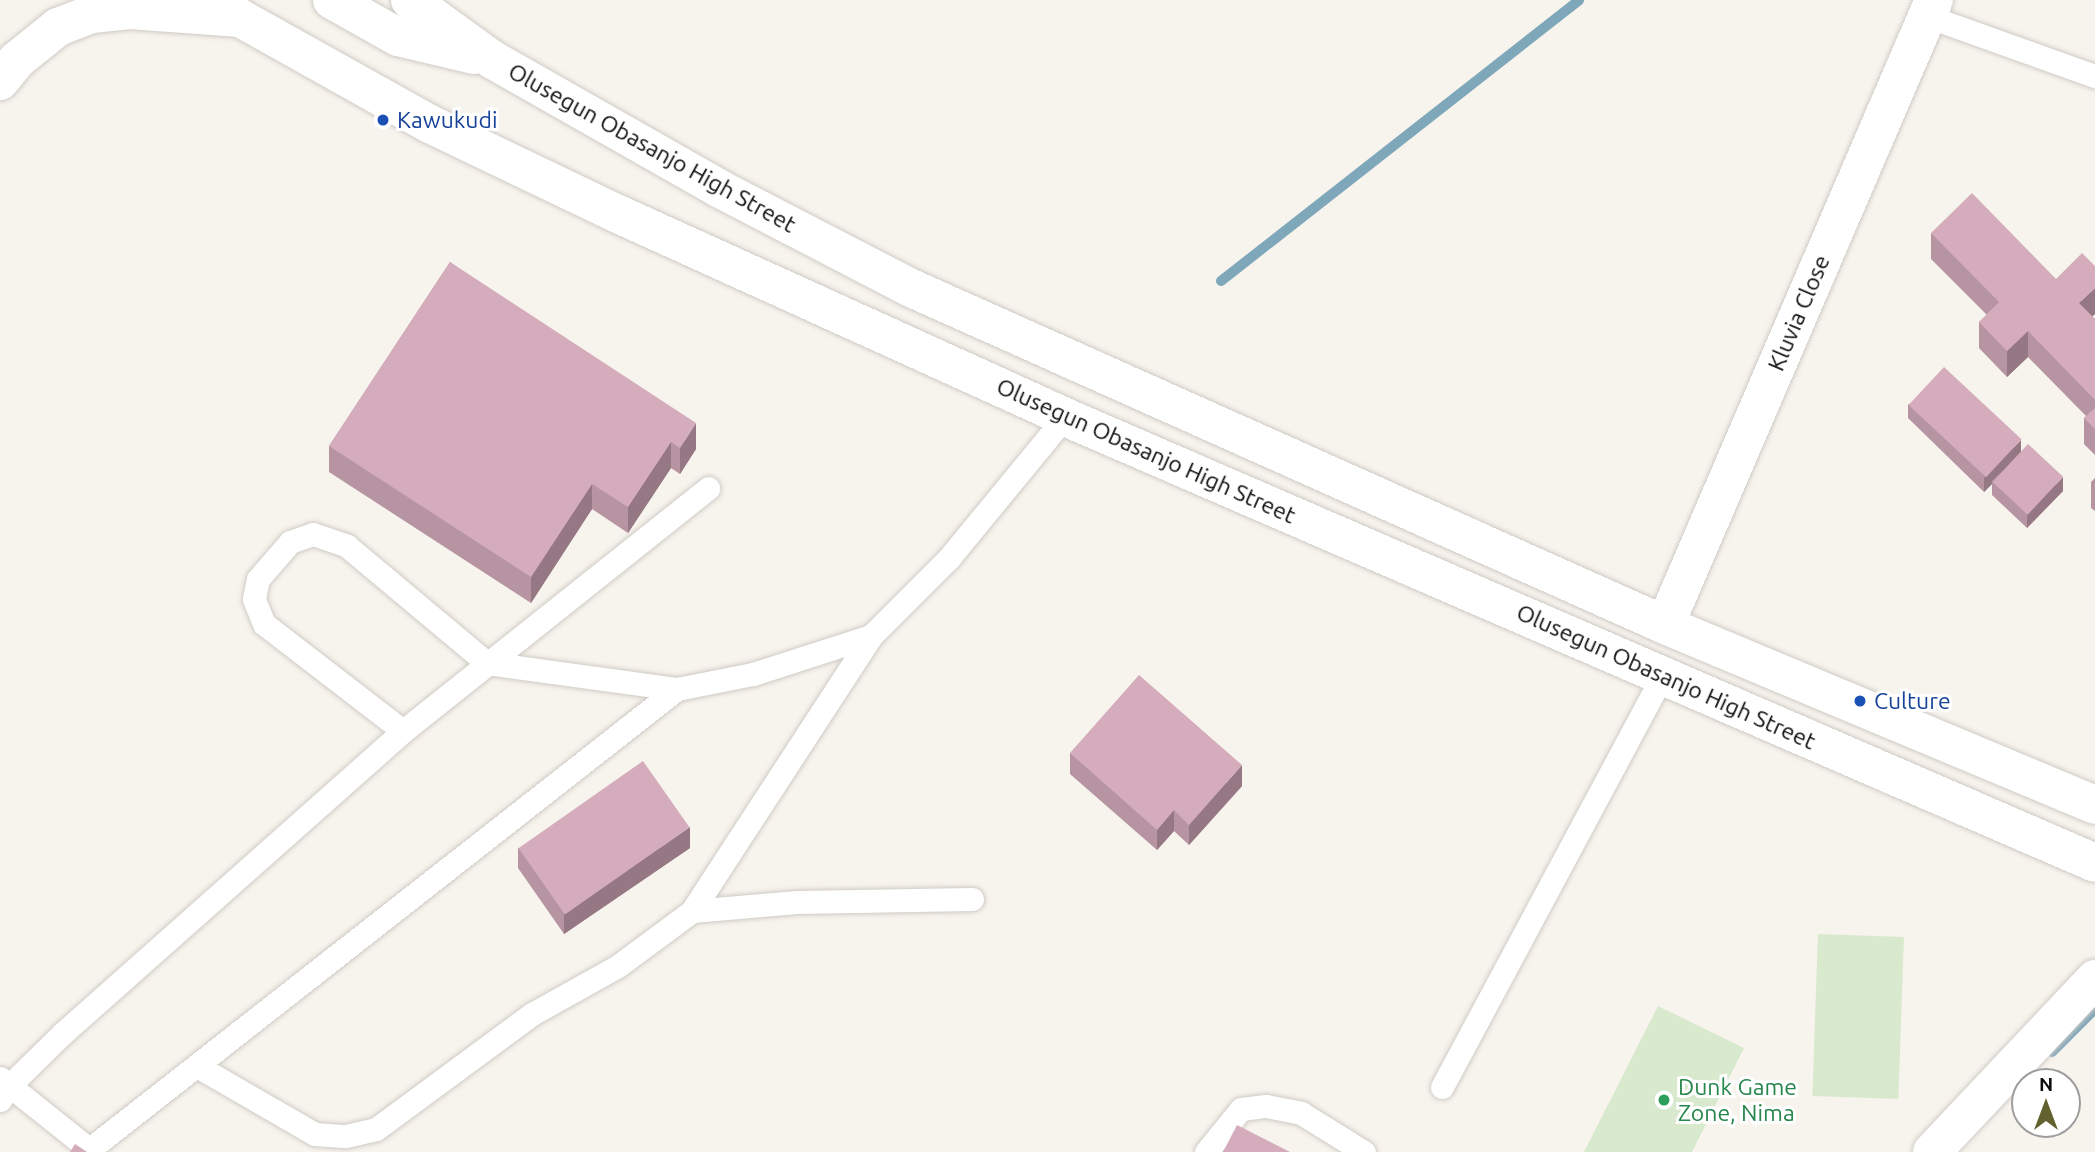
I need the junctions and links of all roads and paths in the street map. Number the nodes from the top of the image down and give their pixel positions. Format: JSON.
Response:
{"nodes":[{"id":1,"x":332,"y":0,"type":"edge"},
{"id":2,"x":410,"y":0,"type":"edge"},
{"id":3,"x":1930,"y":8,"type":"edge"},
{"id":4,"x":228,"y":9,"type":"edge"},
{"id":5,"x":493,"y":60,"type":"junction"},
{"id":6,"x":2095,"y":76,"type":"edge"},
{"id":7,"x":0,"y":80,"type":"edge"},
{"id":8,"x":1065,"y":417,"type":"junction"},
{"id":9,"x":708,"y":488,"type":"dead end"},
{"id":10,"x":1665,"y":625,"type":"junction"},
{"id":11,"x":870,"y":636,"type":"junction"},
{"id":12,"x":487,"y":663,"type":"junction"},
{"id":13,"x":1663,"y":675,"type":"junction"},
{"id":14,"x":677,"y":690,"type":"junction"},
{"id":15,"x":403,"y":731,"type":"junction"},
{"id":16,"x":2095,"y":805,"type":"edge"},
{"id":17,"x":2095,"y":863,"type":"edge"},
{"id":18,"x":972,"y":899,"type":"dead end"},
{"id":19,"x":692,"y":911,"type":"junction"},
{"id":20,"x":2095,"y":979,"type":"edge"},
{"id":21,"x":197,"y":1066,"type":"junction"},
{"id":22,"x":1442,"y":1087,"type":"dead end"},
{"id":23,"x":3,"y":1088,"type":"edge"},
{"id":24,"x":87,"y":1151,"type":"edge"},
{"id":25,"x":1206,"y":1152,"type":"edge"},
{"id":26,"x":1364,"y":1152,"type":"edge"},
{"id":27,"x":1932,"y":1152,"type":"edge"}],
"edges":[{"from":1,"to":5,"type":"main road"},
{"from":2,"to":5,"type":"main road","name":"Olusegun Obasanjo High Street"},
{"from":3,"to":6,"type":"lane"},
{"from":3,"to":10,"type":"main road","name":"Kluvia Close"},
{"from":4,"to":7,"type":"main road"},
{"from":4,"to":8,"type":"main road","name":"Olusegun Obasanjo High Street"},
{"from":5,"to":10,"type":"main road","name":"Olusegun Obasanjo High Street"},
{"from":8,"to":11,"type":"lane"},
{"from":8,"to":13,"type":"main road","name":"Olusegun Obasanjo High Street"},
{"from":9,"to":12,"type":"lane"},
{"from":10,"to":16,"type":"main road","name":"Olusegun Obasanjo High Street"},
{"from":11,"to":14,"type":"lane"},
{"from":11,"to":19,"type":"lane"},
{"from":12,"to":14,"type":"lane"},
{"from":12,"to":15,"type":"lane"},
{"from":12,"to":15,"type":"lane"},
{"from":13,"to":17,"type":"main road","name":"Olusegun Obasanjo High Street"},
{"from":13,"to":22,"type":"lane"},
{"from":14,"to":21,"type":"lane"},
{"from":15,"to":23,"type":"lane"},
{"from":18,"to":19,"type":"lane"},
{"from":19,"to":21,"type":"lane"},
{"from":20,"to":27,"type":"main road"},
{"from":21,"to":24,"type":"lane"},
{"from":23,"to":24,"type":"lane"},
{"from":25,"to":26,"type":"lane"}]}
